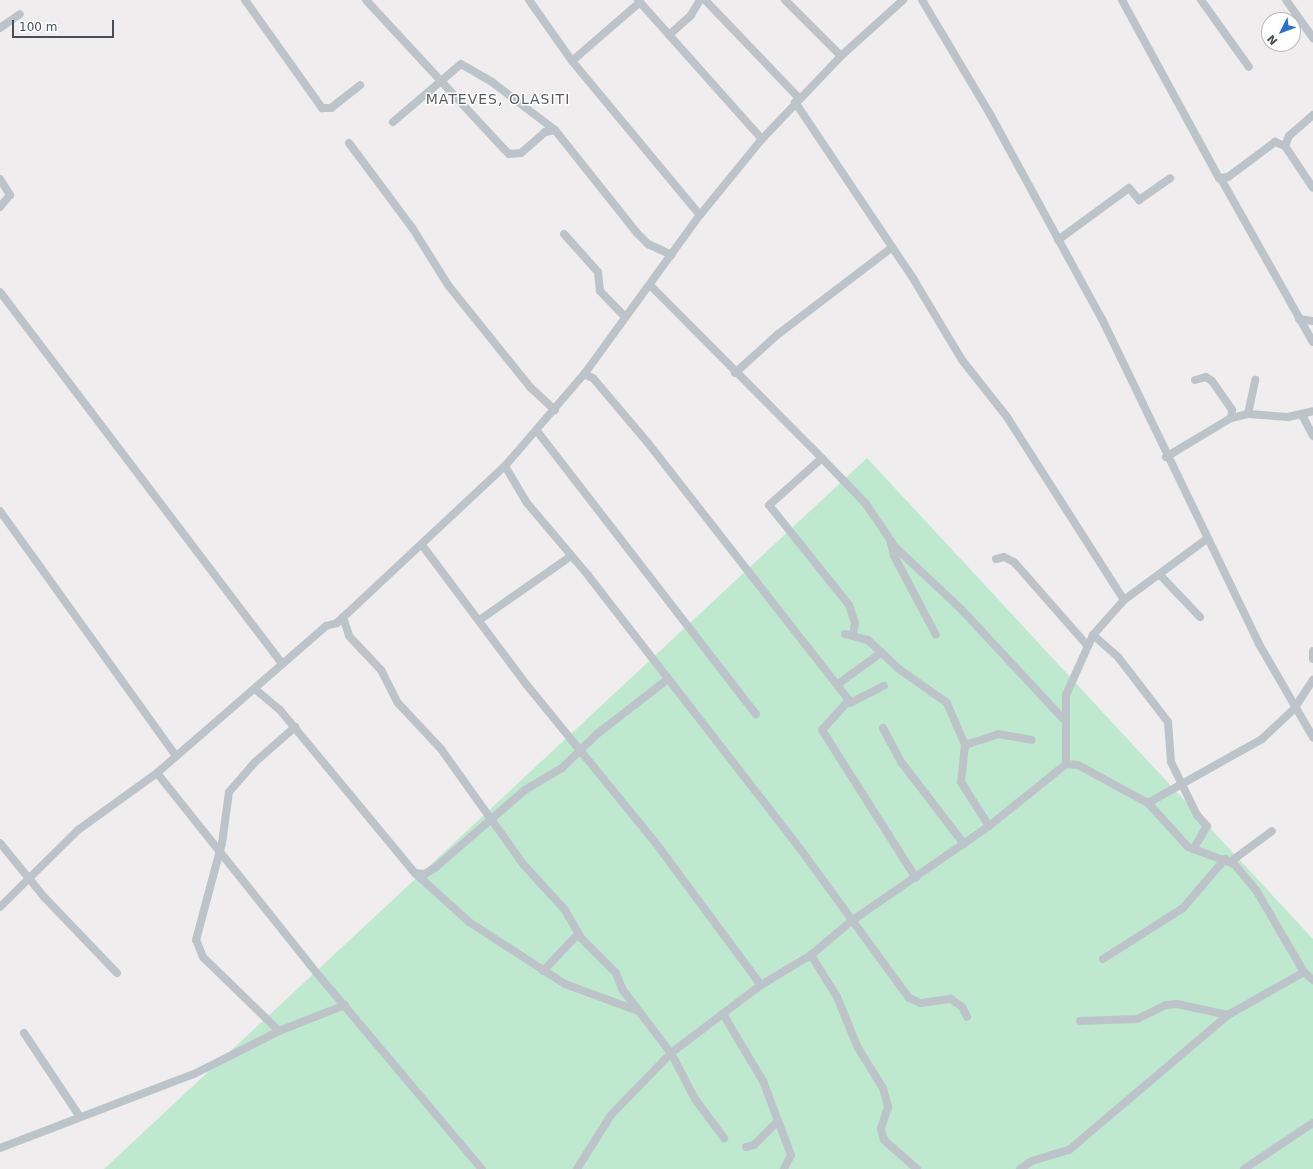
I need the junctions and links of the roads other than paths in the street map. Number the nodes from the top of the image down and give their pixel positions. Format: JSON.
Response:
{"nodes":[{"id":1,"x":245,"y":0,"type":"edge"},
{"id":2,"x":366,"y":0,"type":"edge"},
{"id":3,"x":528,"y":0,"type":"edge"},
{"id":4,"x":700,"y":0,"type":"edge"},
{"id":5,"x":705,"y":0,"type":"edge"},
{"id":6,"x":785,"y":0,"type":"edge"},
{"id":7,"x":903,"y":0,"type":"edge"},
{"id":8,"x":922,"y":0,"type":"edge"},
{"id":9,"x":1122,"y":0,"type":"edge"},
{"id":10,"x":1201,"y":0,"type":"edge"},
{"id":11,"x":1286,"y":0,"type":"edge"},
{"id":12,"x":639,"y":1,"type":"edge"},
{"id":13,"x":20,"y":14,"type":"dead end"},
{"id":14,"x":0,"y":28,"type":"edge"},
{"id":15,"x":670,"y":35,"type":"junction"},
{"id":16,"x":1313,"y":38,"type":"edge"},
{"id":17,"x":841,"y":56,"type":"junction"},
{"id":18,"x":572,"y":61,"type":"junction"},
{"id":19,"x":1249,"y":67,"type":"dead end"},
{"id":20,"x":441,"y":82,"type":"junction"},
{"id":21,"x":360,"y":86,"type":"dead end"},
{"id":22,"x":797,"y":100,"type":"junction"},
{"id":23,"x":1313,"y":115,"type":"edge"},
{"id":24,"x":394,"y":122,"type":"dead end"},
{"id":25,"x":555,"y":130,"type":"junction"},
{"id":26,"x":762,"y":139,"type":"junction"},
{"id":27,"x":349,"y":143,"type":"dead end"},
{"id":28,"x":1285,"y":146,"type":"junction"},
{"id":29,"x":1170,"y":178,"type":"dead end"},
{"id":30,"x":0,"y":179,"type":"edge"},
{"id":31,"x":1221,"y":179,"type":"junction"},
{"id":32,"x":1313,"y":188,"type":"edge"},
{"id":33,"x":0,"y":207,"type":"edge"},
{"id":34,"x":700,"y":215,"type":"junction"},
{"id":35,"x":564,"y":234,"type":"dead end"},
{"id":36,"x":1058,"y":240,"type":"junction"},
{"id":37,"x":891,"y":248,"type":"junction"},
{"id":38,"x":672,"y":255,"type":"junction"},
{"id":39,"x":650,"y":285,"type":"junction"},
{"id":40,"x":0,"y":292,"type":"edge"},
{"id":41,"x":625,"y":317,"type":"junction"},
{"id":42,"x":1299,"y":319,"type":"junction"},
{"id":43,"x":1313,"y":321,"type":"edge"},
{"id":44,"x":1313,"y":342,"type":"edge"},
{"id":45,"x":584,"y":374,"type":"junction"},
{"id":46,"x":735,"y":374,"type":"junction"},
{"id":47,"x":1195,"y":380,"type":"dead end"},
{"id":48,"x":1255,"y":380,"type":"dead end"},
{"id":49,"x":555,"y":410,"type":"junction"},
{"id":50,"x":1313,"y":411,"type":"edge"},
{"id":51,"x":1248,"y":414,"type":"junction"},
{"id":52,"x":1234,"y":415,"type":"junction"},
{"id":53,"x":1302,"y":415,"type":"junction"},
{"id":54,"x":538,"y":431,"type":"junction"},
{"id":55,"x":1313,"y":436,"type":"edge"},
{"id":56,"x":1166,"y":457,"type":"junction"},
{"id":57,"x":822,"y":458,"type":"junction"},
{"id":58,"x":505,"y":466,"type":"junction"},
{"id":59,"x":0,"y":511,"type":"edge"},
{"id":60,"x":1208,"y":538,"type":"junction"},
{"id":61,"x":891,"y":542,"type":"junction"},
{"id":62,"x":422,"y":545,"type":"junction"},
{"id":63,"x":571,"y":556,"type":"junction"},
{"id":64,"x":996,"y":559,"type":"dead end"},
{"id":65,"x":1160,"y":575,"type":"junction"},
{"id":66,"x":1124,"y":600,"type":"junction"},
{"id":67,"x":343,"y":617,"type":"junction"},
{"id":68,"x":1200,"y":617,"type":"dead end"},
{"id":69,"x":481,"y":619,"type":"junction"},
{"id":70,"x":936,"y":635,"type":"dead end"},
{"id":71,"x":1092,"y":635,"type":"junction"},
{"id":72,"x":1087,"y":645,"type":"junction"},
{"id":73,"x":1313,"y":651,"type":"edge"},
{"id":74,"x":882,"y":652,"type":"junction"},
{"id":75,"x":1313,"y":658,"type":"edge"},
{"id":76,"x":282,"y":664,"type":"junction"},
{"id":77,"x":668,"y":679,"type":"junction"},
{"id":78,"x":1313,"y":680,"type":"edge"},
{"id":79,"x":838,"y":684,"type":"junction"},
{"id":80,"x":884,"y":686,"type":"dead end"},
{"id":81,"x":255,"y":689,"type":"junction"},
{"id":82,"x":850,"y":703,"type":"junction"},
{"id":83,"x":1294,"y":709,"type":"junction"},
{"id":84,"x":756,"y":714,"type":"dead end"},
{"id":85,"x":1065,"y":721,"type":"junction"},
{"id":86,"x":295,"y":727,"type":"junction"},
{"id":87,"x":883,"y":728,"type":"dead end"},
{"id":88,"x":1313,"y":737,"type":"edge"},
{"id":89,"x":1031,"y":740,"type":"dead end"},
{"id":90,"x":965,"y":745,"type":"junction"},
{"id":91,"x":580,"y":750,"type":"junction"},
{"id":92,"x":176,"y":756,"type":"junction"},
{"id":93,"x":1066,"y":764,"type":"junction"},
{"id":94,"x":158,"y":773,"type":"junction"},
{"id":95,"x":1183,"y":785,"type":"junction"},
{"id":96,"x":1148,"y":803,"type":"junction"},
{"id":97,"x":492,"y":819,"type":"junction"},
{"id":98,"x":989,"y":826,"type":"junction"},
{"id":99,"x":1272,"y":831,"type":"dead end"},
{"id":100,"x":0,"y":843,"type":"edge"},
{"id":101,"x":964,"y":844,"type":"junction"},
{"id":102,"x":1193,"y":849,"type":"junction"},
{"id":103,"x":220,"y":851,"type":"junction"},
{"id":104,"x":1228,"y":860,"type":"junction"},
{"id":105,"x":415,"y":873,"type":"junction"},
{"id":106,"x":29,"y":878,"type":"junction"},
{"id":107,"x":916,"y":878,"type":"junction"},
{"id":108,"x":0,"y":908,"type":"edge"},
{"id":109,"x":850,"y":922,"type":"junction"},
{"id":110,"x":578,"y":934,"type":"junction"},
{"id":111,"x":811,"y":955,"type":"junction"},
{"id":112,"x":1103,"y":959,"type":"dead end"},
{"id":113,"x":543,"y":971,"type":"junction"},
{"id":114,"x":1304,"y":972,"type":"junction"},
{"id":115,"x":117,"y":973,"type":"dead end"},
{"id":116,"x":1313,"y":980,"type":"edge"},
{"id":117,"x":761,"y":985,"type":"junction"},
{"id":118,"x":345,"y":1005,"type":"junction"},
{"id":119,"x":638,"y":1011,"type":"junction"},
{"id":120,"x":723,"y":1014,"type":"junction"},
{"id":121,"x":1228,"y":1015,"type":"junction"},
{"id":122,"x":967,"y":1017,"type":"dead end"},
{"id":123,"x":1080,"y":1021,"type":"dead end"},
{"id":124,"x":279,"y":1031,"type":"junction"},
{"id":125,"x":24,"y":1033,"type":"dead end"},
{"id":126,"x":671,"y":1053,"type":"junction"},
{"id":127,"x":80,"y":1117,"type":"junction"},
{"id":128,"x":776,"y":1123,"type":"junction"},
{"id":129,"x":1313,"y":1123,"type":"edge"},
{"id":130,"x":724,"y":1138,"type":"dead end"},
{"id":131,"x":746,"y":1147,"type":"dead end"},
{"id":132,"x":0,"y":1148,"type":"edge"},
{"id":133,"x":482,"y":1169,"type":"edge"},
{"id":134,"x":577,"y":1169,"type":"edge"},
{"id":135,"x":784,"y":1169,"type":"edge"},
{"id":136,"x":917,"y":1169,"type":"edge"},
{"id":137,"x":1020,"y":1169,"type":"edge"},
{"id":138,"x":1244,"y":1169,"type":"edge"}],
"edges":[{"from":1,"to":21,"type":"street"},
{"from":2,"to":20,"type":"street"},
{"from":3,"to":18,"type":"street"},
{"from":4,"to":15,"type":"street"},
{"from":5,"to":22,"type":"street"},
{"from":6,"to":17,"type":"street"},
{"from":7,"to":17,"type":"street"},
{"from":8,"to":36,"type":"street"},
{"from":9,"to":31,"type":"street"},
{"from":10,"to":19,"type":"street"},
{"from":11,"to":16,"type":"street"},
{"from":12,"to":15,"type":"street"},
{"from":12,"to":18,"type":"street"},
{"from":13,"to":14,"type":"street"},
{"from":15,"to":26,"type":"street"},
{"from":17,"to":22,"type":"street"},
{"from":18,"to":34,"type":"street"},
{"from":20,"to":24,"type":"street"},
{"from":20,"to":25,"type":"street"},
{"from":20,"to":25,"type":"street"},
{"from":22,"to":26,"type":"street"},
{"from":22,"to":37,"type":"street"},
{"from":23,"to":28,"type":"street"},
{"from":25,"to":38,"type":"street"},
{"from":26,"to":34,"type":"street"},
{"from":27,"to":49,"type":"street"},
{"from":28,"to":31,"type":"street"},
{"from":28,"to":32,"type":"street"},
{"from":29,"to":36,"type":"street"},
{"from":30,"to":33,"type":"street"},
{"from":31,"to":42,"type":"street"},
{"from":34,"to":38,"type":"street"},
{"from":35,"to":41,"type":"street"},
{"from":36,"to":56,"type":"street"},
{"from":37,"to":46,"type":"street"},
{"from":37,"to":66,"type":"street"},
{"from":38,"to":39,"type":"street"},
{"from":39,"to":41,"type":"street"},
{"from":39,"to":46,"type":"street"},
{"from":40,"to":76,"type":"street"},
{"from":41,"to":45,"type":"street"},
{"from":42,"to":43,"type":"street"},
{"from":42,"to":44,"type":"street"},
{"from":45,"to":49,"type":"street"},
{"from":45,"to":79,"type":"street"},
{"from":46,"to":57,"type":"street"},
{"from":47,"to":52,"type":"street"},
{"from":48,"to":51,"type":"street"},
{"from":49,"to":54,"type":"street"},
{"from":50,"to":53,"type":"street"},
{"from":51,"to":52,"type":"street"},
{"from":51,"to":53,"type":"street"},
{"from":52,"to":56,"type":"street"},
{"from":53,"to":55,"type":"street"},
{"from":54,"to":58,"type":"street"},
{"from":54,"to":84,"type":"street"},
{"from":56,"to":60,"type":"street"},
{"from":57,"to":61,"type":"street"},
{"from":57,"to":74,"type":"street"},
{"from":58,"to":62,"type":"street"},
{"from":58,"to":63,"type":"street"},
{"from":59,"to":92,"type":"street"},
{"from":60,"to":65,"type":"street"},
{"from":60,"to":83,"type":"street"},
{"from":61,"to":70,"type":"street"},
{"from":61,"to":85,"type":"street"},
{"from":62,"to":67,"type":"street"},
{"from":62,"to":69,"type":"street"},
{"from":63,"to":69,"type":"street"},
{"from":63,"to":77,"type":"street"},
{"from":64,"to":72,"type":"street"},
{"from":65,"to":66,"type":"street"},
{"from":65,"to":68,"type":"street"},
{"from":66,"to":71,"type":"street"},
{"from":67,"to":76,"type":"street"},
{"from":67,"to":97,"type":"street"},
{"from":69,"to":91,"type":"street"},
{"from":71,"to":72,"type":"street"},
{"from":71,"to":95,"type":"street"},
{"from":72,"to":85,"type":"street"},
{"from":73,"to":75,"type":"street"},
{"from":74,"to":79,"type":"street"},
{"from":74,"to":90,"type":"street"},
{"from":76,"to":81,"type":"street"},
{"from":77,"to":91,"type":"street"},
{"from":77,"to":109,"type":"street"},
{"from":78,"to":83,"type":"street"},
{"from":79,"to":82,"type":"street"},
{"from":80,"to":82,"type":"street"},
{"from":81,"to":86,"type":"street"},
{"from":81,"to":92,"type":"street"},
{"from":82,"to":107,"type":"street"},
{"from":83,"to":88,"type":"street"},
{"from":83,"to":95,"type":"street"},
{"from":85,"to":93,"type":"street"},
{"from":86,"to":103,"type":"street"},
{"from":86,"to":105,"type":"street"},
{"from":87,"to":101,"type":"street"},
{"from":89,"to":90,"type":"street"},
{"from":90,"to":98,"type":"street"},
{"from":91,"to":97,"type":"street"},
{"from":91,"to":117,"type":"street"},
{"from":92,"to":94,"type":"street"},
{"from":93,"to":96,"type":"street"},
{"from":93,"to":98,"type":"street"},
{"from":94,"to":103,"type":"street"},
{"from":94,"to":106,"type":"street"},
{"from":95,"to":96,"type":"street"},
{"from":95,"to":102,"type":"street"},
{"from":96,"to":102,"type":"street"},
{"from":97,"to":105,"type":"street"},
{"from":97,"to":110,"type":"street"},
{"from":98,"to":101,"type":"street"},
{"from":99,"to":104,"type":"street"},
{"from":100,"to":106,"type":"street"},
{"from":101,"to":107,"type":"street"},
{"from":102,"to":104,"type":"street"},
{"from":103,"to":118,"type":"street"},
{"from":103,"to":124,"type":"street"},
{"from":104,"to":112,"type":"street"},
{"from":104,"to":114,"type":"street"},
{"from":105,"to":113,"type":"street"},
{"from":106,"to":108,"type":"street"},
{"from":106,"to":115,"type":"street"},
{"from":107,"to":109,"type":"street"},
{"from":109,"to":111,"type":"street"},
{"from":109,"to":122,"type":"street"},
{"from":110,"to":113,"type":"street"},
{"from":110,"to":119,"type":"street"},
{"from":111,"to":117,"type":"street"},
{"from":111,"to":136,"type":"street"},
{"from":113,"to":119,"type":"street"},
{"from":114,"to":116,"type":"street"},
{"from":114,"to":121,"type":"street"},
{"from":117,"to":120,"type":"street"},
{"from":118,"to":124,"type":"street"},
{"from":118,"to":133,"type":"street"},
{"from":119,"to":126,"type":"street"},
{"from":120,"to":126,"type":"street"},
{"from":120,"to":128,"type":"street"},
{"from":121,"to":123,"type":"street"},
{"from":121,"to":137,"type":"street"},
{"from":124,"to":127,"type":"street"},
{"from":125,"to":127,"type":"street"},
{"from":126,"to":130,"type":"street"},
{"from":126,"to":134,"type":"street"},
{"from":127,"to":132,"type":"street"},
{"from":128,"to":131,"type":"street"},
{"from":128,"to":135,"type":"street"},
{"from":129,"to":138,"type":"street"}]}
